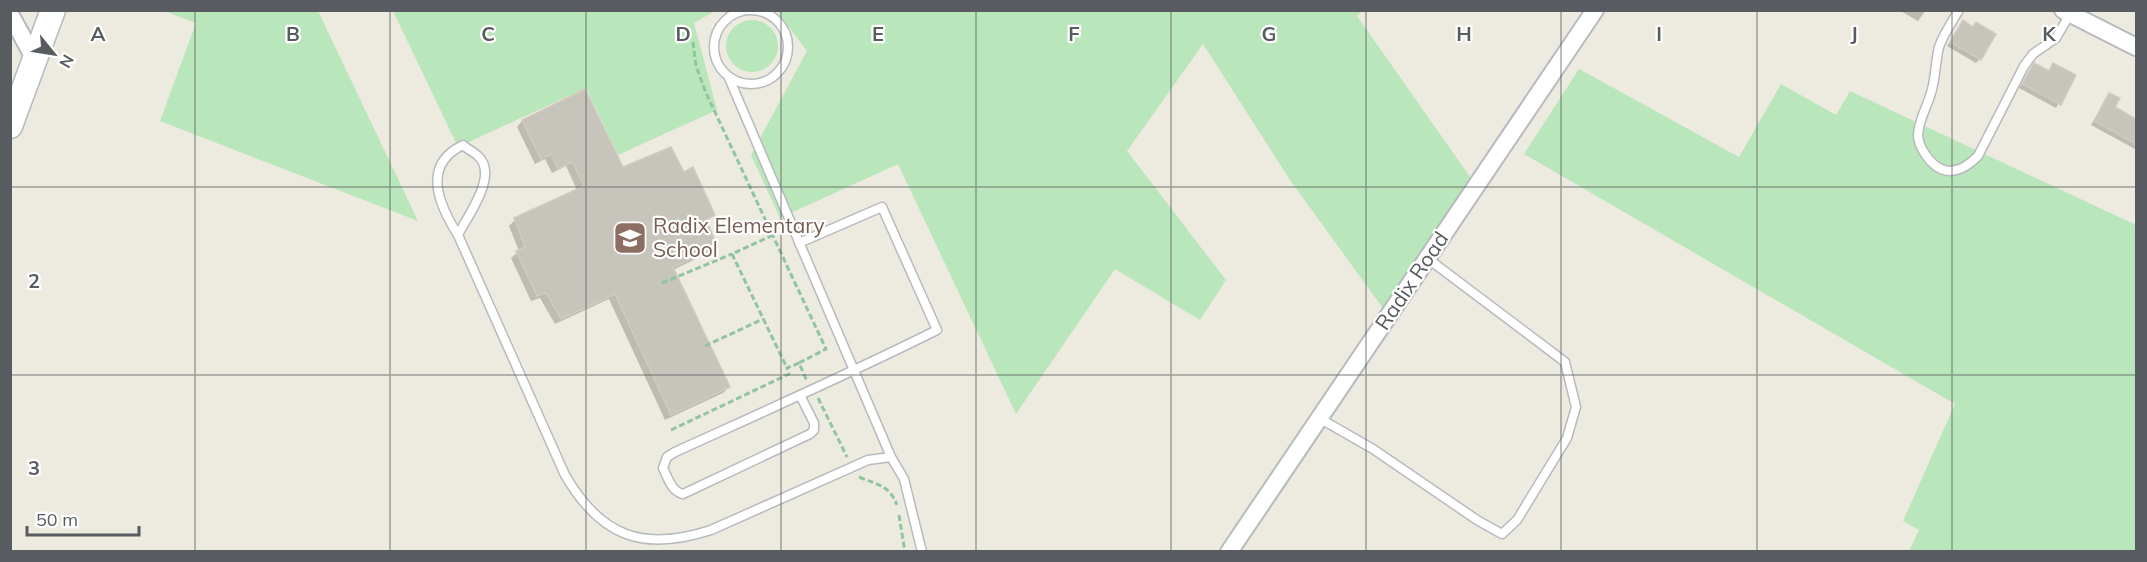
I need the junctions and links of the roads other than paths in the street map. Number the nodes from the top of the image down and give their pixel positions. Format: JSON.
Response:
{"nodes":[{"id":1,"x":53,"y":10,"type":"edge"},
{"id":2,"x":1595,"y":10,"type":"edge"},
{"id":3,"x":1959,"y":10,"type":"edge"},
{"id":4,"x":2067,"y":12,"type":"edge"},
{"id":5,"x":10,"y":14,"type":"edge"},
{"id":6,"x":2136,"y":48,"type":"edge"},
{"id":7,"x":34,"y":58,"type":"junction"},
{"id":8,"x":729,"y":78,"type":"junction"},
{"id":9,"x":10,"y":126,"type":"edge"},
{"id":10,"x":458,"y":234,"type":"junction"},
{"id":11,"x":799,"y":243,"type":"junction"},
{"id":12,"x":1427,"y":258,"type":"junction"},
{"id":13,"x":853,"y":371,"type":"junction"},
{"id":14,"x":800,"y":395,"type":"junction"},
{"id":15,"x":1319,"y":418,"type":"junction"},
{"id":16,"x":891,"y":457,"type":"junction"},
{"id":17,"x":922,"y":552,"type":"edge"},
{"id":18,"x":1229,"y":552,"type":"edge"}],
"edges":[{"from":1,"to":7,"type":"main road"},
{"from":2,"to":12,"type":"street","name":"Radix Road"},
{"from":3,"to":4,"type":"lane"},
{"from":4,"to":6,"type":"street"},
{"from":5,"to":7,"type":"street"},
{"from":7,"to":9,"type":"main road"},
{"from":8,"to":8,"type":"lane"},
{"from":8,"to":11,"type":"lane"},
{"from":10,"to":10,"type":"lane"},
{"from":10,"to":16,"type":"lane"},
{"from":11,"to":13,"type":"lane"},
{"from":11,"to":13,"type":"lane"},
{"from":12,"to":15,"type":"street","name":"Radix Road"},
{"from":12,"to":15,"type":"lane"},
{"from":13,"to":14,"type":"lane"},
{"from":13,"to":16,"type":"lane"},
{"from":14,"to":14,"type":"lane"},
{"from":15,"to":18,"type":"street","name":"Radix Road"},
{"from":16,"to":17,"type":"lane"}]}
